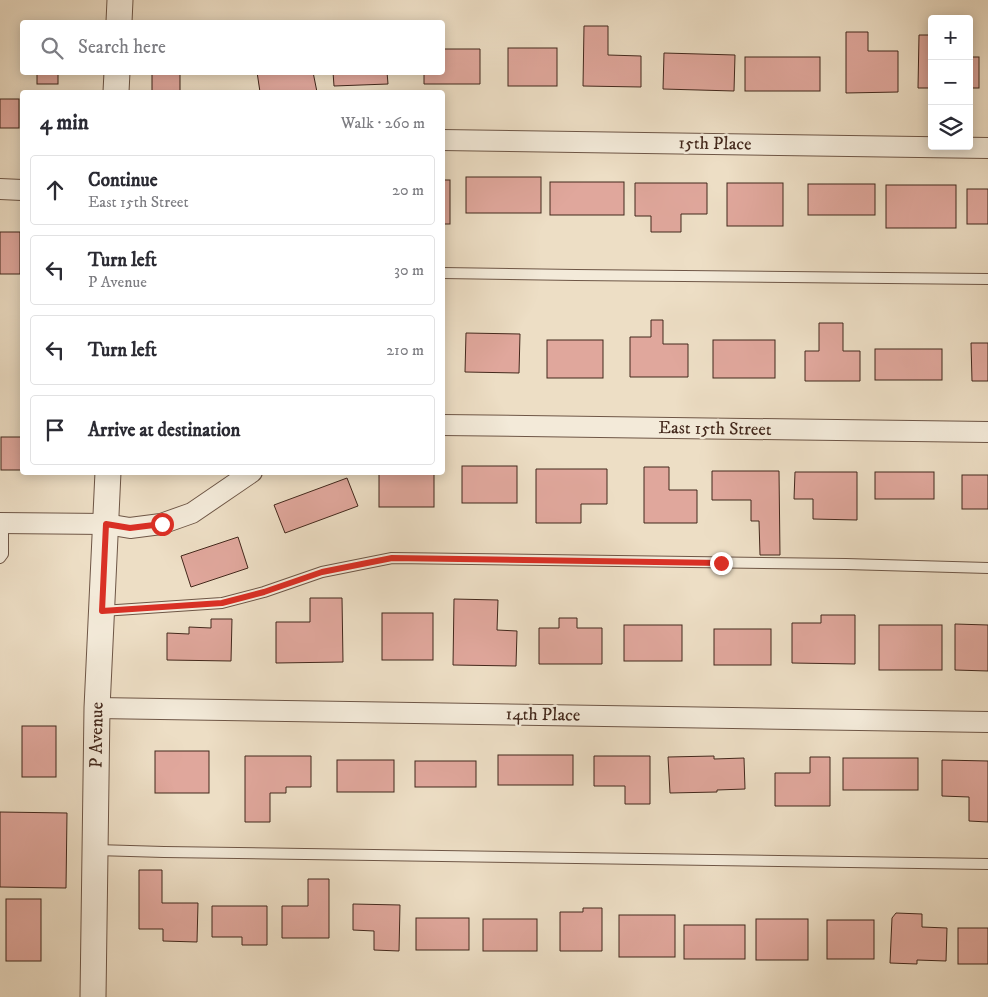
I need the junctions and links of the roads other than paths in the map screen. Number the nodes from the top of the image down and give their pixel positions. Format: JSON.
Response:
{"nodes":[{"id":1,"x":120,"y":0,"type":"edge"},
{"id":2,"x":119,"y":20,"type":"edge"},
{"id":3,"x":117,"y":75,"type":"edge"},
{"id":4,"x":116,"y":90,"type":"edge"},
{"id":5,"x":445,"y":140,"type":"edge"},
{"id":6,"x":988,"y":148,"type":"edge"},
{"id":7,"x":0,"y":189,"type":"edge"},
{"id":8,"x":20,"y":190,"type":"edge"},
{"id":9,"x":445,"y":273,"type":"edge"},
{"id":10,"x":988,"y":279,"type":"edge"},
{"id":11,"x":445,"y":425,"type":"edge"},
{"id":12,"x":988,"y":432,"type":"edge"},
{"id":13,"x":108,"y":475,"type":"edge"},
{"id":14,"x":248,"y":475,"type":"edge"},
{"id":15,"x":2,"y":523,"type":"edge"},
{"id":16,"x":106,"y":524,"type":"junction"},
{"id":17,"x":0,"y":558,"type":"edge"},
{"id":18,"x":988,"y":568,"type":"edge"},
{"id":19,"x":102,"y":611,"type":"junction"},
{"id":20,"x":97,"y":708,"type":"junction"},
{"id":21,"x":988,"y":722,"type":"edge"},
{"id":22,"x":95,"y":850,"type":"junction"},
{"id":23,"x":988,"y":864,"type":"edge"},
{"id":24,"x":93,"y":997,"type":"edge"}],
"edges":[{"from":1,"to":2,"type":"street"},
{"from":3,"to":4,"type":"street"},
{"from":5,"to":6,"type":"street","name":"15th Place"},
{"from":7,"to":8,"type":"street"},
{"from":9,"to":10,"type":"lane"},
{"from":11,"to":12,"type":"street","name":"East 15th Street"},
{"from":13,"to":16,"type":"street","name":"P Avenue"},
{"from":14,"to":16,"type":"street"},
{"from":15,"to":16,"type":"street"},
{"from":15,"to":17,"type":"lane"},
{"from":16,"to":19,"type":"street","name":"P Avenue"},
{"from":18,"to":19,"type":"lane"},
{"from":19,"to":20,"type":"street","name":"P Avenue"},
{"from":20,"to":21,"type":"street","name":"14th Place"},
{"from":20,"to":22,"type":"street","name":"P Avenue"},
{"from":22,"to":23,"type":"lane"},
{"from":22,"to":24,"type":"street","name":"P Avenue"}]}
